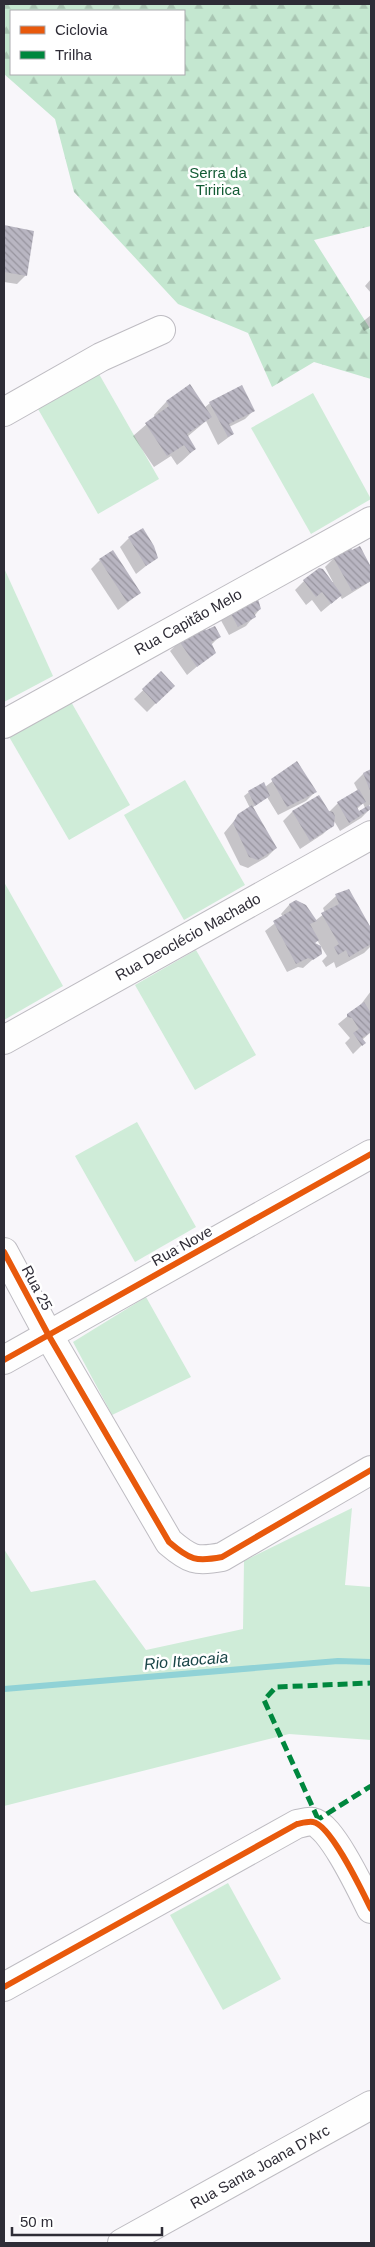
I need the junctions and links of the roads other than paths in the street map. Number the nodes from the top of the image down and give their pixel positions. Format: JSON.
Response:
{"nodes":[{"id":1,"x":161,"y":330,"type":"dead end"},
{"id":2,"x":4,"y":412,"type":"edge"},
{"id":3,"x":371,"y":520,"type":"edge"},
{"id":4,"x":4,"y":724,"type":"edge"},
{"id":5,"x":371,"y":834,"type":"edge"},
{"id":6,"x":4,"y":1040,"type":"edge"},
{"id":7,"x":371,"y":1154,"type":"edge"},
{"id":8,"x":4,"y":1252,"type":"edge"},
{"id":9,"x":49,"y":1336,"type":"junction"},
{"id":10,"x":4,"y":1360,"type":"edge"},
{"id":11,"x":371,"y":1470,"type":"edge"},
{"id":12,"x":371,"y":1909,"type":"edge"},
{"id":13,"x":4,"y":1987,"type":"edge"},
{"id":14,"x":371,"y":2105,"type":"edge"},
{"id":15,"x":122,"y":2243,"type":"edge"}],
"edges":[{"from":1,"to":2,"type":"street"},
{"from":3,"to":4,"type":"street","name":"Rua Capitão Melo"},
{"from":5,"to":6,"type":"street","name":"Rua Deoclécio Machado"},
{"from":7,"to":9,"type":"street","name":"Rua Nove"},
{"from":8,"to":9,"type":"street","name":"Rua 25"},
{"from":9,"to":10,"type":"street","name":"Rua Nove"},
{"from":9,"to":11,"type":"street","name":"Rua 25"},
{"from":12,"to":13,"type":"street"},
{"from":14,"to":15,"type":"street","name":"Rua Santa Joana D'Arc"}]}
